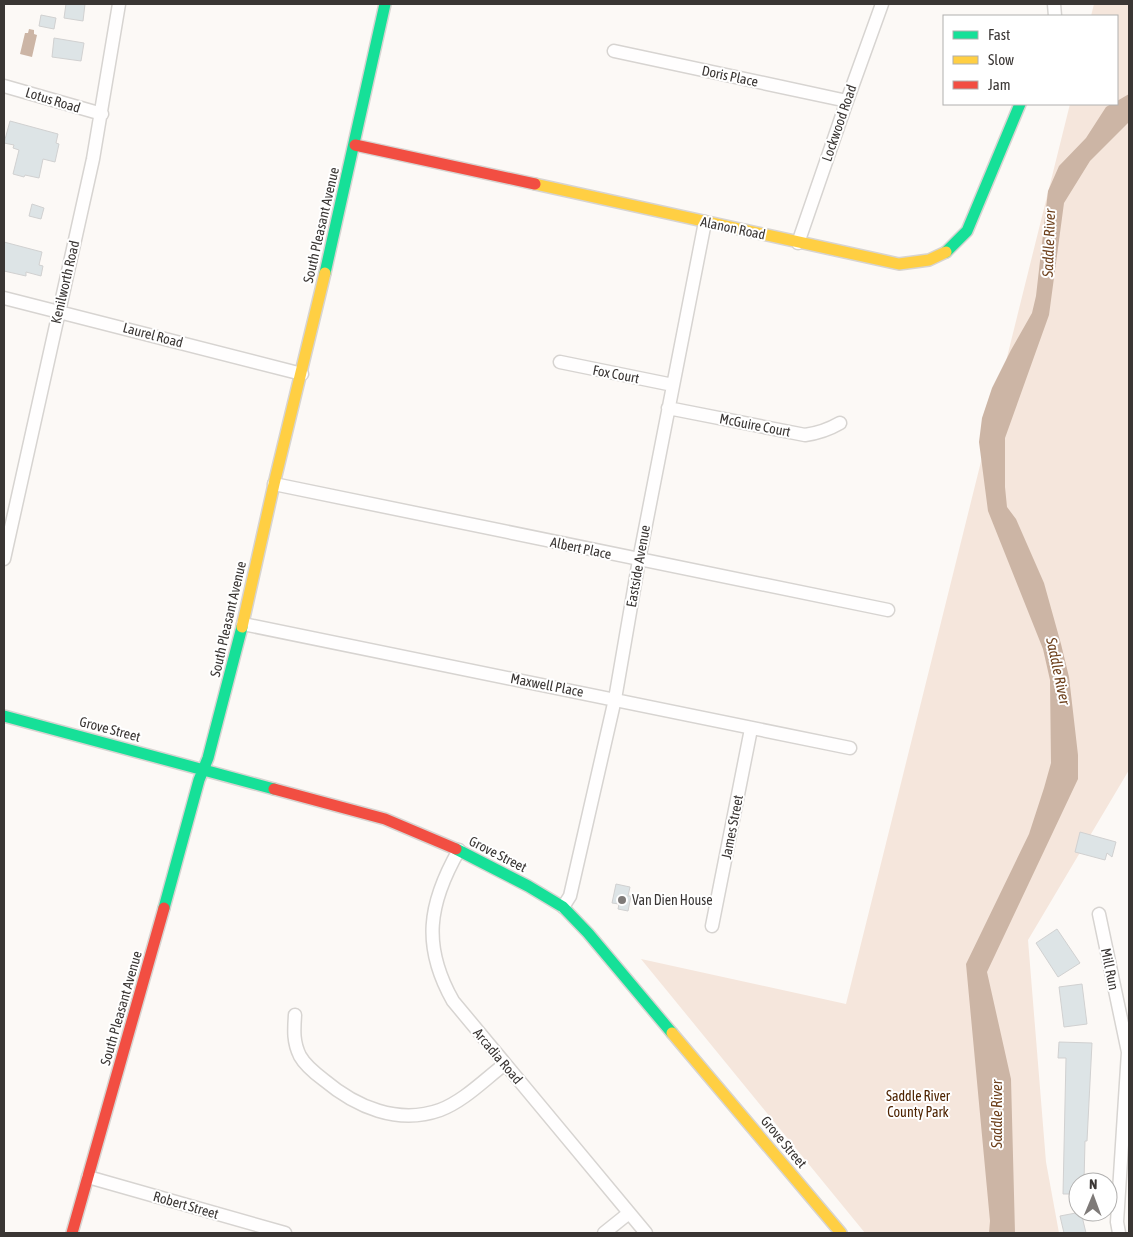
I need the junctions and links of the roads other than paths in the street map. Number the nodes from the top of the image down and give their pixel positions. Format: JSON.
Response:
{"nodes":[{"id":1,"x":119,"y":4,"type":"edge"},
{"id":2,"x":385,"y":4,"type":"edge"},
{"id":3,"x":882,"y":4,"type":"edge"},
{"id":4,"x":614,"y":51,"type":"dead end"},
{"id":5,"x":4,"y":86,"type":"edge"},
{"id":6,"x":847,"y":101,"type":"junction"},
{"id":7,"x":1020,"y":105,"type":"edge"},
{"id":8,"x":102,"y":114,"type":"junction"},
{"id":9,"x":355,"y":145,"type":"junction"},
{"id":10,"x":705,"y":222,"type":"junction"},
{"id":11,"x":798,"y":243,"type":"junction"},
{"id":12,"x":4,"y":298,"type":"edge"},
{"id":13,"x":58,"y":311,"type":"junction"},
{"id":14,"x":560,"y":362,"type":"dead end"},
{"id":15,"x":302,"y":374,"type":"junction"},
{"id":16,"x":673,"y":385,"type":"junction"},
{"id":17,"x":668,"y":408,"type":"junction"},
{"id":18,"x":840,"y":423,"type":"dead end"},
{"id":19,"x":274,"y":484,"type":"junction"},
{"id":20,"x":4,"y":559,"type":"edge"},
{"id":21,"x":639,"y":560,"type":"junction"},
{"id":22,"x":888,"y":610,"type":"dead end"},
{"id":23,"x":243,"y":624,"type":"junction"},
{"id":24,"x":615,"y":699,"type":"junction"},
{"id":25,"x":4,"y":716,"type":"edge"},
{"id":26,"x":751,"y":729,"type":"junction"},
{"id":27,"x":850,"y":748,"type":"dead end"},
{"id":28,"x":203,"y":770,"type":"junction"},
{"id":29,"x":459,"y":850,"type":"junction"},
{"id":30,"x":563,"y":907,"type":"junction"},
{"id":31,"x":1099,"y":914,"type":"dead end"},
{"id":32,"x":712,"y":926,"type":"dead end"},
{"id":33,"x":295,"y":1015,"type":"dead end"},
{"id":34,"x":1128,"y":1053,"type":"edge"},
{"id":35,"x":505,"y":1064,"type":"junction"},
{"id":36,"x":88,"y":1177,"type":"junction"},
{"id":37,"x":629,"y":1213,"type":"junction"},
{"id":38,"x":72,"y":1233,"type":"edge"},
{"id":39,"x":285,"y":1233,"type":"edge"},
{"id":40,"x":604,"y":1233,"type":"edge"},
{"id":41,"x":646,"y":1233,"type":"edge"},
{"id":42,"x":841,"y":1233,"type":"edge"},
{"id":43,"x":1119,"y":1233,"type":"edge"}],
"edges":[{"from":1,"to":8,"type":"street","name":"Kenilworth Road"},
{"from":2,"to":9,"type":"street","name":"South Pleasant Avenue"},
{"from":3,"to":6,"type":"street","name":"Lockwood Road"},
{"from":4,"to":6,"type":"street","name":"Doris Place"},
{"from":5,"to":8,"type":"street","name":"Lotus Road"},
{"from":6,"to":11,"type":"street","name":"Lockwood Road"},
{"from":7,"to":11,"type":"street","name":"Alanon Road"},
{"from":8,"to":13,"type":"street","name":"Kenilworth Road"},
{"from":9,"to":10,"type":"street","name":"Alanon Road"},
{"from":9,"to":15,"type":"street","name":"South Pleasant Avenue"},
{"from":10,"to":11,"type":"street","name":"Alanon Road"},
{"from":10,"to":16,"type":"street","name":"Eastside Avenue"},
{"from":12,"to":13,"type":"street","name":"Laurel Road"},
{"from":13,"to":15,"type":"street","name":"Laurel Road"},
{"from":13,"to":20,"type":"street","name":"Kenilworth Road"},
{"from":14,"to":16,"type":"street","name":"Fox Court"},
{"from":15,"to":19,"type":"street","name":"South Pleasant Avenue"},
{"from":16,"to":17,"type":"street","name":"Eastside Avenue"},
{"from":17,"to":18,"type":"street","name":"McGuire Court"},
{"from":17,"to":21,"type":"street","name":"Eastside Avenue"},
{"from":19,"to":21,"type":"street","name":"Albert Place"},
{"from":19,"to":23,"type":"street","name":"South Pleasant Avenue"},
{"from":21,"to":22,"type":"street","name":"Albert Place"},
{"from":21,"to":24,"type":"street","name":"Eastside Avenue"},
{"from":23,"to":24,"type":"street","name":"Maxwell Place"},
{"from":23,"to":28,"type":"street","name":"South Pleasant Avenue"},
{"from":24,"to":26,"type":"street","name":"Maxwell Place"},
{"from":24,"to":30,"type":"street","name":"Eastside Avenue"},
{"from":25,"to":28,"type":"street","name":"Grove Street"},
{"from":26,"to":27,"type":"street","name":"Maxwell Place"},
{"from":26,"to":32,"type":"street","name":"James Street"},
{"from":28,"to":29,"type":"street","name":"Grove Street"},
{"from":28,"to":36,"type":"street","name":"South Pleasant Avenue"},
{"from":29,"to":30,"type":"street","name":"Grove Street"},
{"from":29,"to":35,"type":"street","name":"Arcadia Road"},
{"from":30,"to":42,"type":"street","name":"Grove Street"},
{"from":31,"to":34,"type":"street","name":"Mill Run"},
{"from":33,"to":35,"type":"street"},
{"from":34,"to":43,"type":"street","name":"Mill Run"},
{"from":35,"to":37,"type":"street","name":"Arcadia Road"},
{"from":36,"to":38,"type":"street","name":"South Pleasant Avenue"},
{"from":36,"to":39,"type":"street","name":"Robert Street"},
{"from":37,"to":40,"type":"street"},
{"from":37,"to":41,"type":"street","name":"Arcadia Road"}]}
